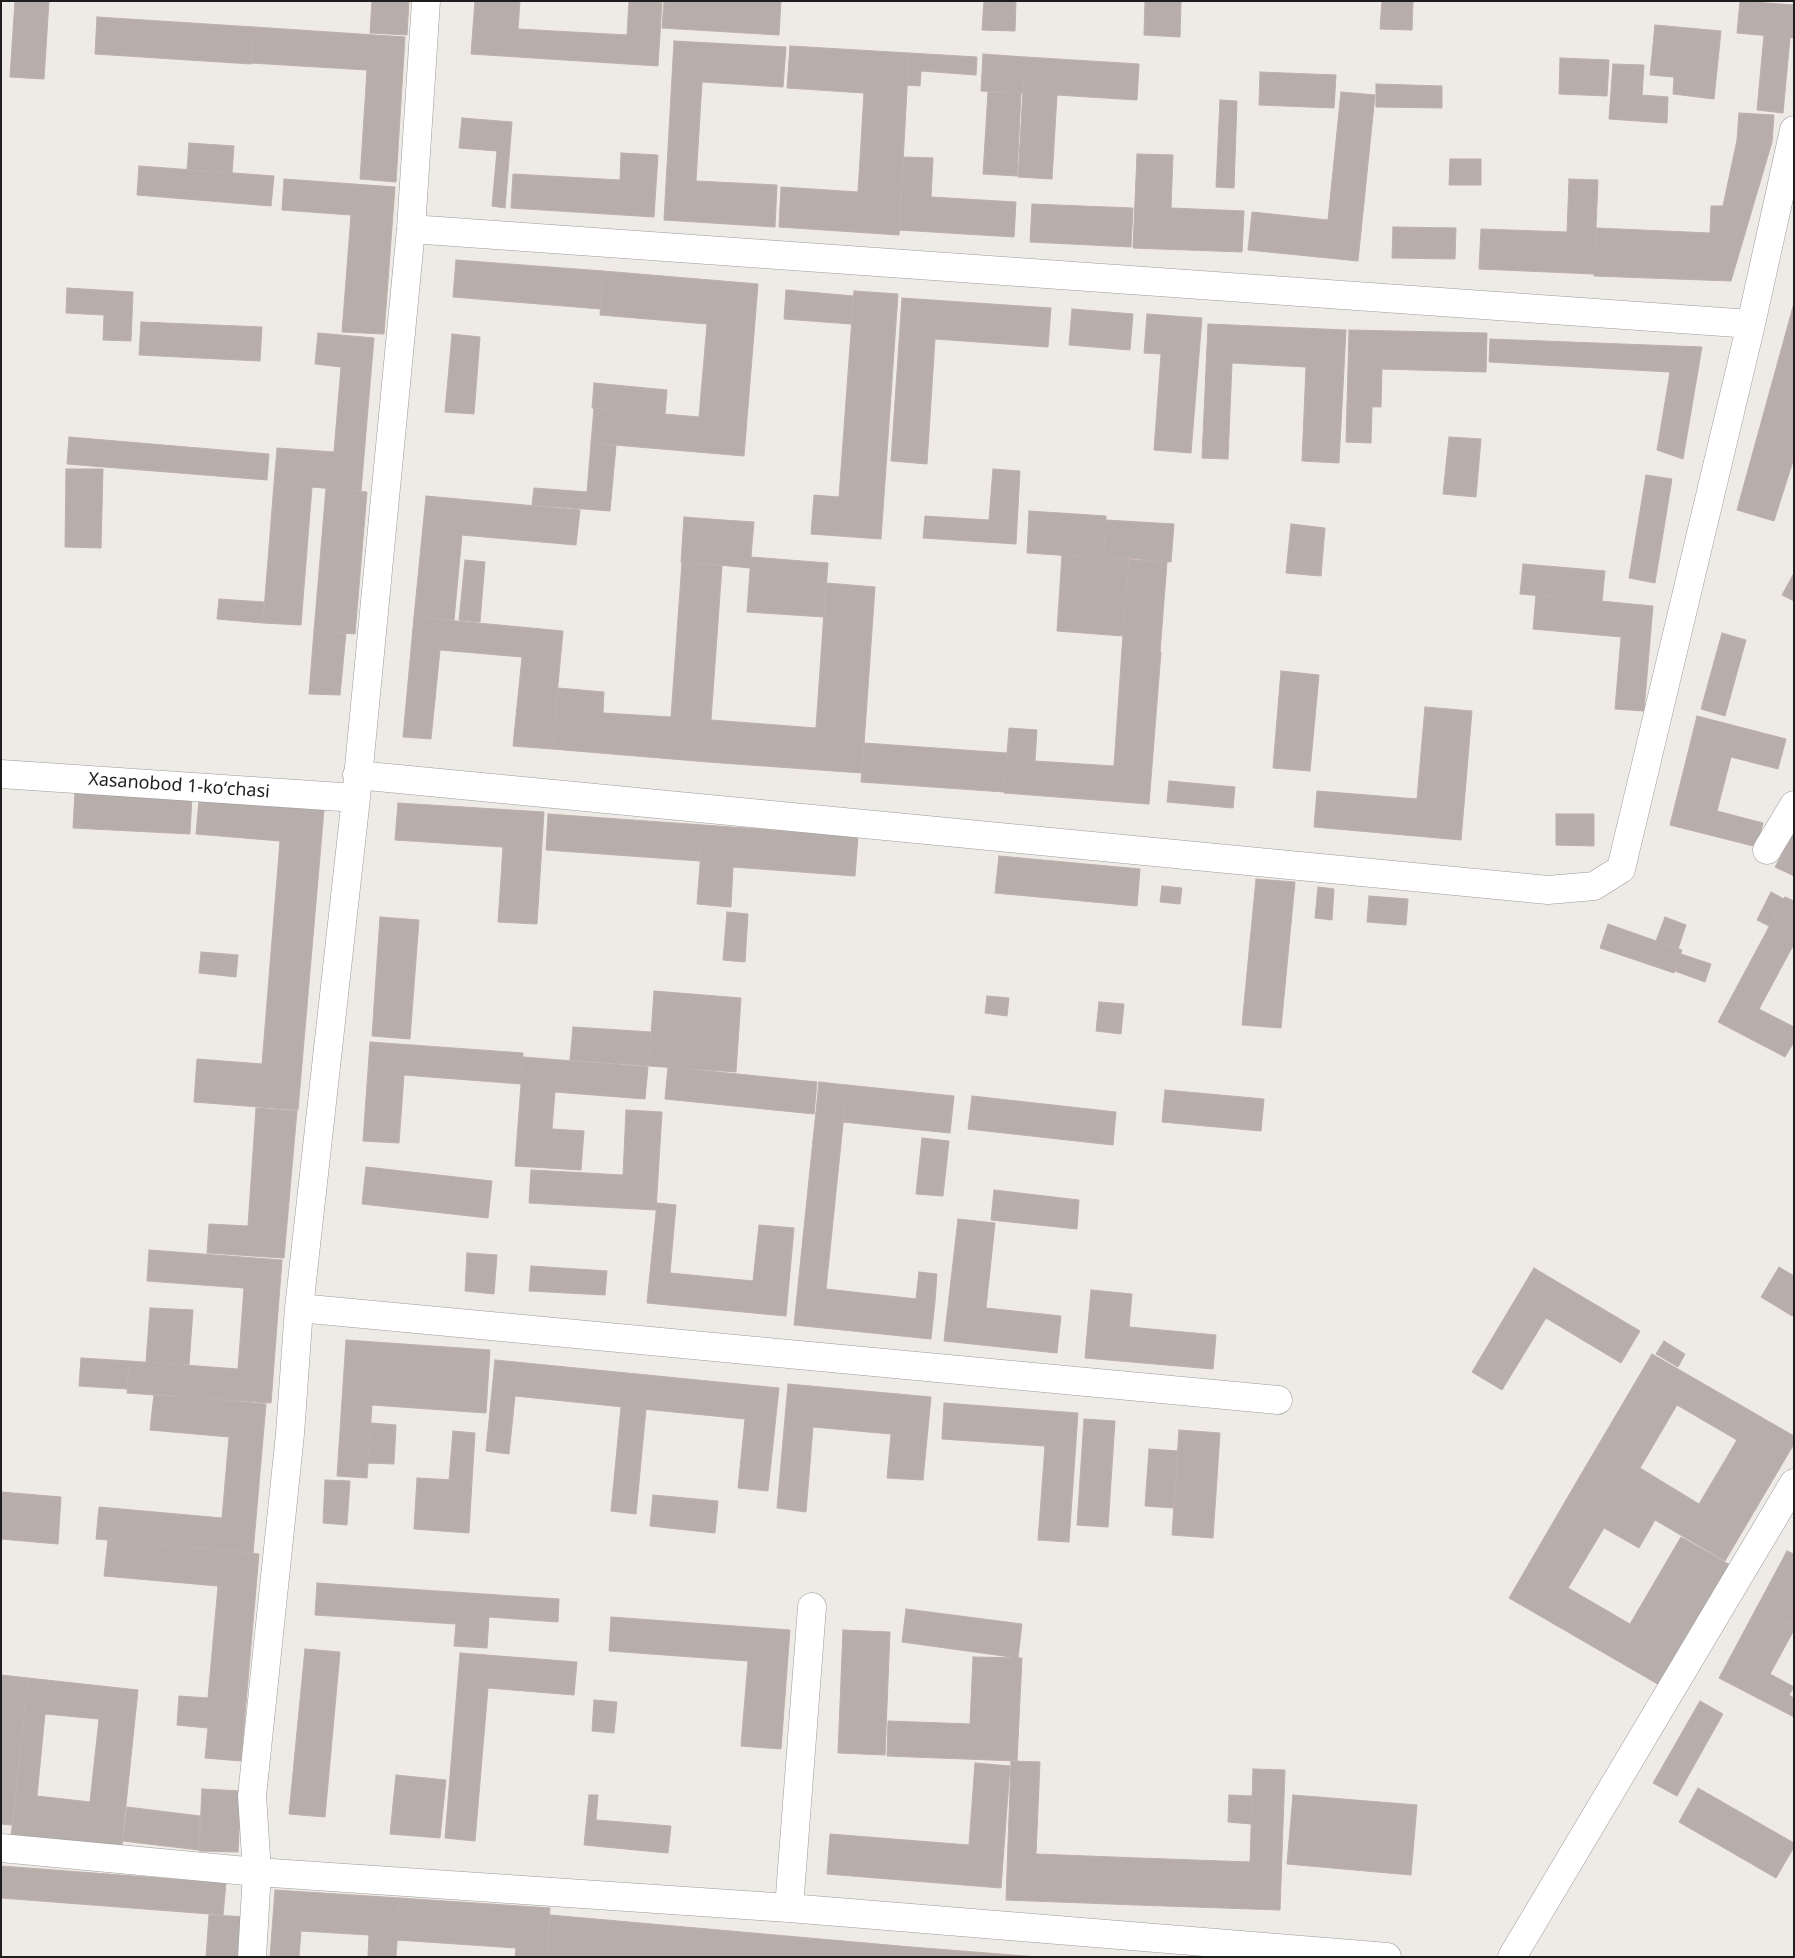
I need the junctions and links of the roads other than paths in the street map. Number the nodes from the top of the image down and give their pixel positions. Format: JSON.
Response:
{"nodes":[{"id":1,"x":426,"y":1,"type":"edge"},
{"id":2,"x":1794,"y":130,"type":"edge"},
{"id":3,"x":411,"y":229,"type":"junction"},
{"id":4,"x":1750,"y":324,"type":"junction"},
{"id":5,"x":1,"y":774,"type":"edge"},
{"id":6,"x":357,"y":787,"type":"junction"},
{"id":7,"x":1794,"y":805,"type":"edge"},
{"id":8,"x":1767,"y":850,"type":"dead end"},
{"id":9,"x":299,"y":1308,"type":"junction"},
{"id":10,"x":1278,"y":1400,"type":"dead end"},
{"id":11,"x":1794,"y":1482,"type":"edge"},
{"id":12,"x":812,"y":1607,"type":"dead end"},
{"id":13,"x":1,"y":1848,"type":"edge"},
{"id":14,"x":256,"y":1872,"type":"junction"},
{"id":15,"x":789,"y":1908,"type":"junction"},
{"id":16,"x":252,"y":1957,"type":"edge"},
{"id":17,"x":1387,"y":1957,"type":"edge"},
{"id":18,"x":1512,"y":1957,"type":"edge"}],
"edges":[{"from":1,"to":3,"type":"street"},
{"from":2,"to":4,"type":"street","name":"Xasanobod 1-koʻchasi"},
{"from":3,"to":4,"type":"street"},
{"from":3,"to":6,"type":"street"},
{"from":4,"to":6,"type":"street","name":"Xasanobod 1-koʻchasi"},
{"from":5,"to":6,"type":"street","name":"Xasanobod 1-koʻchasi"},
{"from":6,"to":9,"type":"street"},
{"from":7,"to":8,"type":"street"},
{"from":9,"to":10,"type":"street"},
{"from":9,"to":14,"type":"street"},
{"from":11,"to":18,"type":"street"},
{"from":12,"to":15,"type":"street"},
{"from":13,"to":14,"type":"street"},
{"from":14,"to":15,"type":"street"},
{"from":14,"to":16,"type":"street"},
{"from":15,"to":17,"type":"street"}]}
